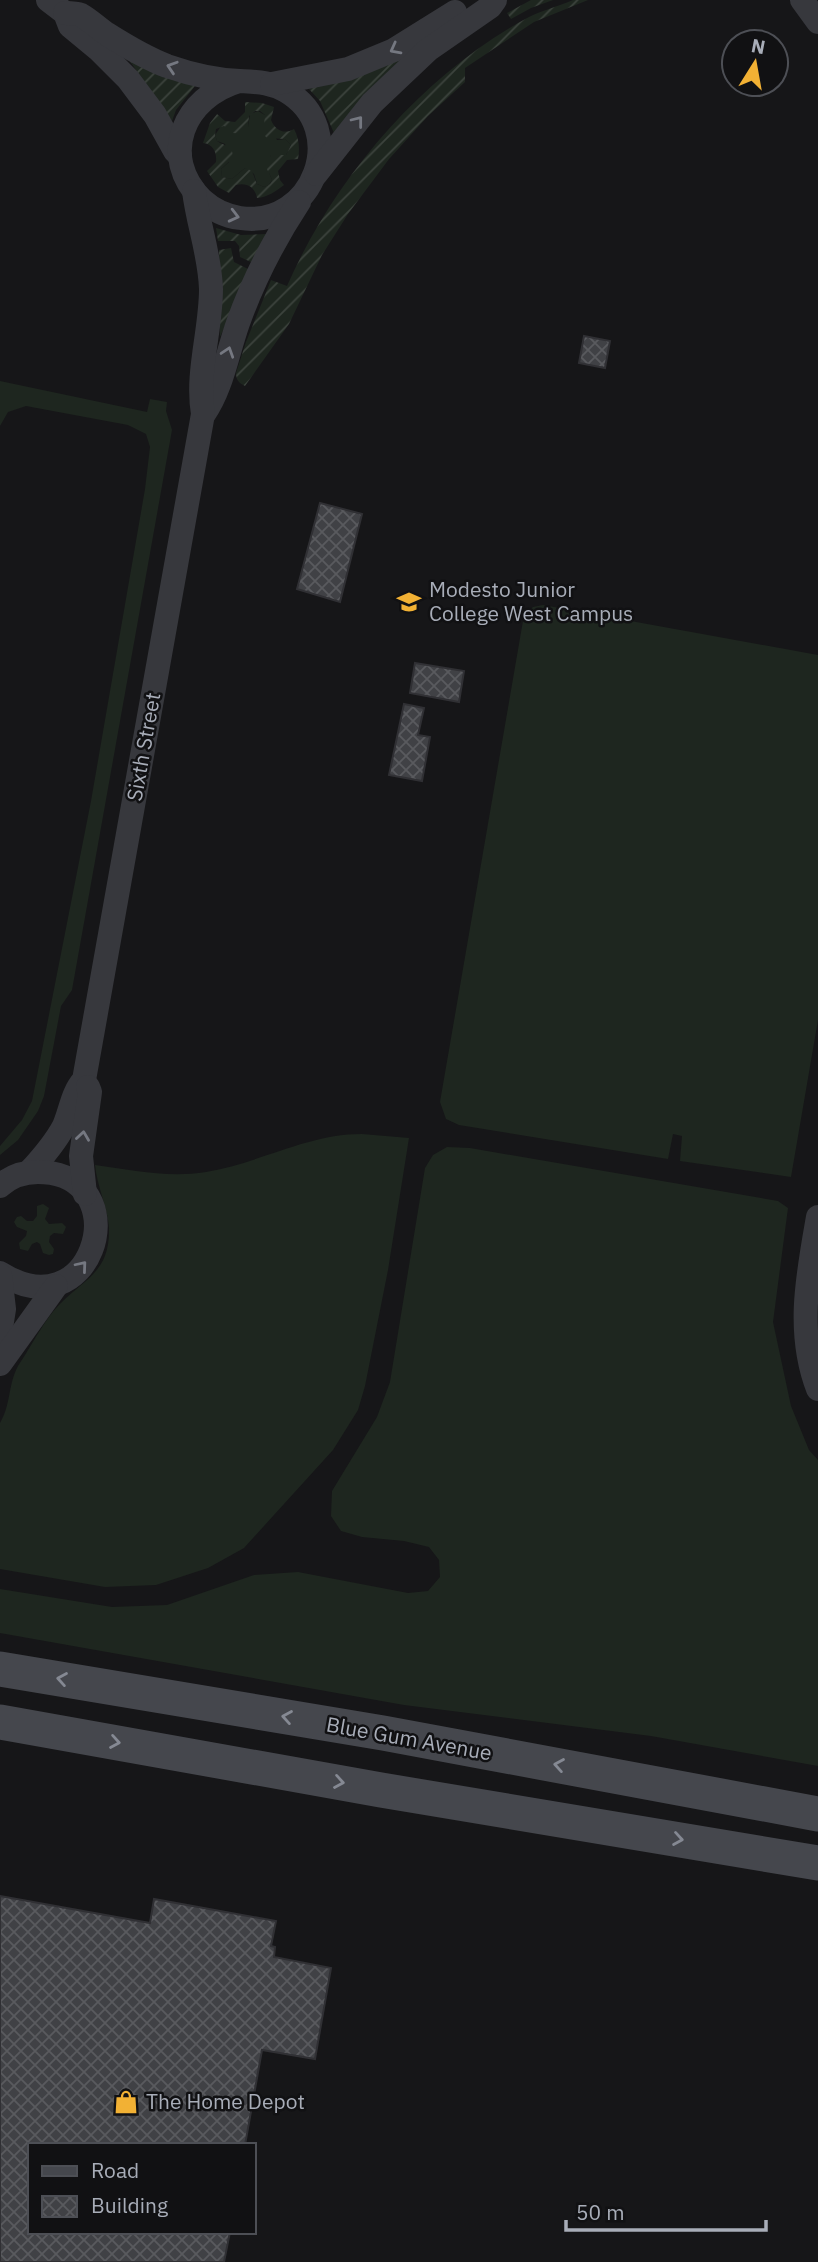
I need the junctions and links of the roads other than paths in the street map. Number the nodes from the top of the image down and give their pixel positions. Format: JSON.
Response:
{"nodes":[{"id":1,"x":474,"y":0,"type":"edge"},
{"id":2,"x":495,"y":0,"type":"edge"},
{"id":3,"x":802,"y":0,"type":"edge"},
{"id":4,"x":57,"y":7,"type":"edge"},
{"id":5,"x":818,"y":22,"type":"edge"},
{"id":6,"x":239,"y":81,"type":"junction"},
{"id":7,"x":272,"y":84,"type":"junction"},
{"id":8,"x":180,"y":156,"type":"junction"},
{"id":9,"x":310,"y":184,"type":"junction"},
{"id":10,"x":194,"y":191,"type":"junction"},
{"id":11,"x":203,"y":414,"type":"junction"},
{"id":12,"x":85,"y":1080,"type":"junction"},
{"id":13,"x":29,"y":1172,"type":"junction"},
{"id":14,"x":0,"y":1186,"type":"edge"},
{"id":15,"x":85,"y":1194,"type":"junction"},
{"id":16,"x":818,"y":1217,"type":"edge"},
{"id":17,"x":0,"y":1274,"type":"edge"},
{"id":18,"x":56,"y":1286,"type":"junction"},
{"id":19,"x":0,"y":1334,"type":"edge"},
{"id":20,"x":0,"y":1364,"type":"edge"},
{"id":21,"x":818,"y":1389,"type":"edge"},
{"id":22,"x":0,"y":1669,"type":"edge"},
{"id":23,"x":0,"y":1721,"type":"edge"},
{"id":24,"x":626,"y":1777,"type":"junction"},
{"id":25,"x":818,"y":1798,"type":"edge"},
{"id":26,"x":818,"y":1814,"type":"edge"},
{"id":27,"x":818,"y":1863,"type":"edge"}],
"edges":[{"from":1,"to":7,"type":"street","one_way":true},
{"from":9,"to":2,"type":"street","one_way":true},
{"from":3,"to":5,"type":"street"},
{"from":6,"to":4,"type":"street","one_way":true},
{"from":4,"to":8,"type":"street"},
{"from":6,"to":7,"type":"street"},
{"from":6,"to":8,"type":"street"},
{"from":7,"to":9,"type":"street"},
{"from":8,"to":10,"type":"street"},
{"from":10,"to":9,"type":"street","one_way":true},
{"from":11,"to":9,"type":"street","name":"Sixth Street","one_way":true},
{"from":10,"to":11,"type":"street","name":"Sixth Street"},
{"from":11,"to":12,"type":"street","name":"Sixth Street"},
{"from":12,"to":13,"type":"street","name":"Sixth Street"},
{"from":15,"to":12,"type":"street","name":"Sixth Street","one_way":true},
{"from":13,"to":14,"type":"street"},
{"from":13,"to":15,"type":"street"},
{"from":18,"to":15,"type":"street","name":"Sixth Street","one_way":true},
{"from":16,"to":21,"type":"street"},
{"from":17,"to":18,"type":"street"},
{"from":17,"to":19,"type":"street"},
{"from":18,"to":20,"type":"street","name":"Sixth Street"},
{"from":24,"to":22,"type":"main road","name":"Blue Gum Avenue","one_way":true},
{"from":23,"to":27,"type":"main road","one_way":true},
{"from":24,"to":25,"type":"main road"},
{"from":24,"to":26,"type":"main road","name":"Blue Gum Avenue"}]}
